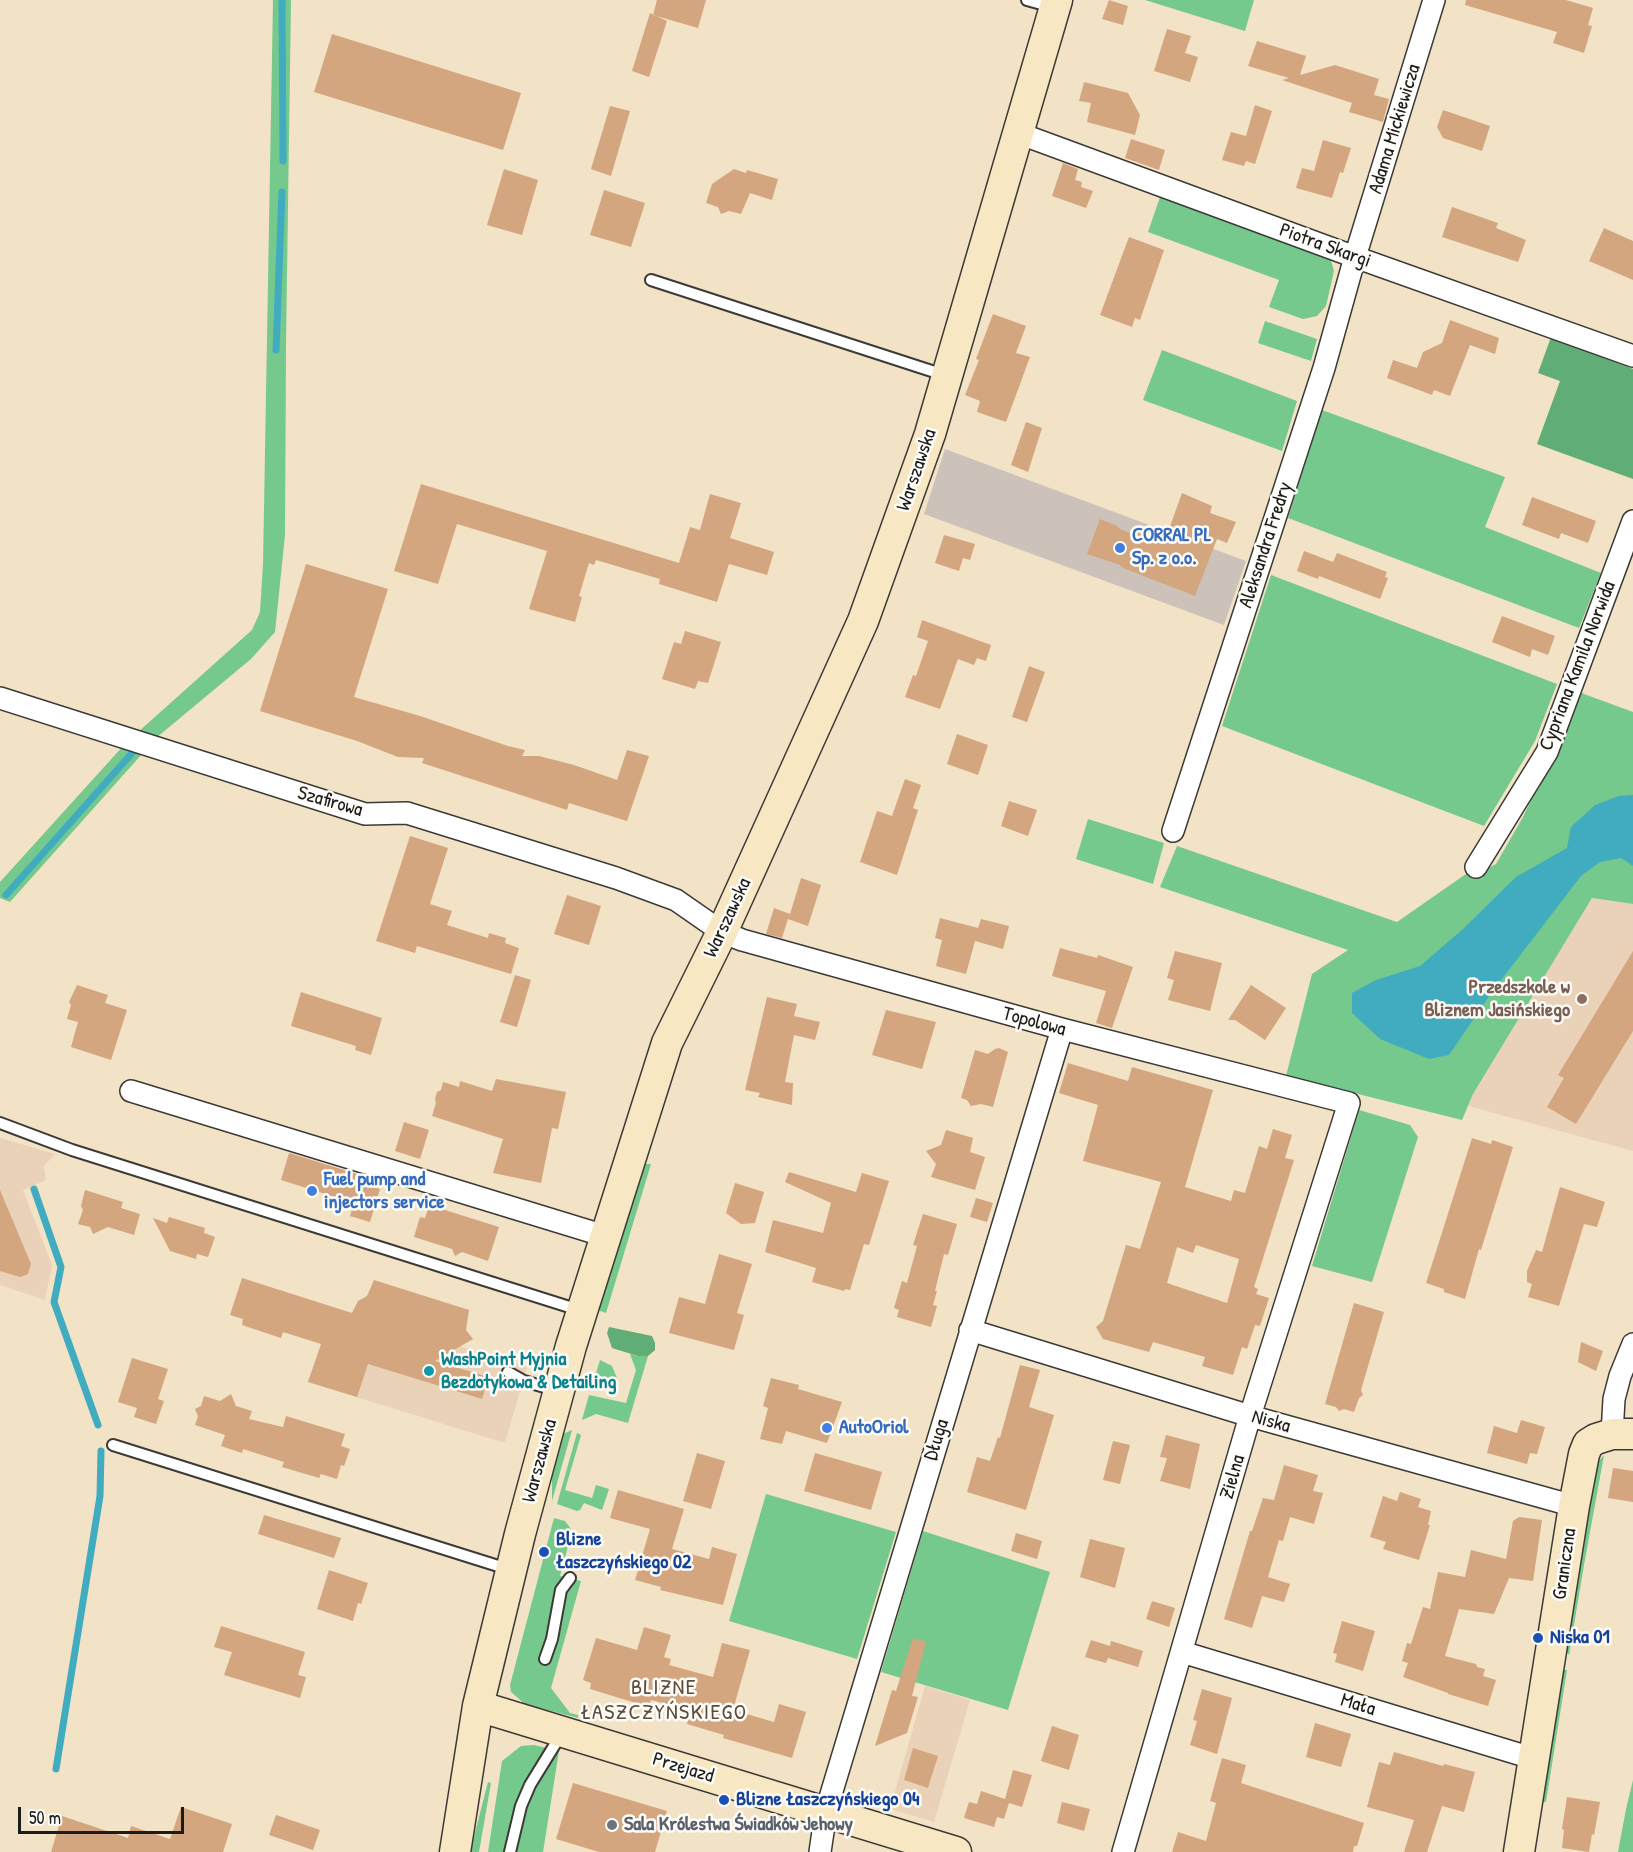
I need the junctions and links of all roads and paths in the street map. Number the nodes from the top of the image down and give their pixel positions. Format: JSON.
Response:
{"nodes":[{"id":1,"x":1434,"y":0,"type":"edge"},
{"id":2,"x":1046,"y":3,"type":"edge"},
{"id":3,"x":1018,"y":133,"type":"junction"},
{"id":4,"x":1355,"y":257,"type":"junction"},
{"id":5,"x":651,"y":280,"type":"dead end"},
{"id":6,"x":1633,"y":356,"type":"edge"},
{"id":7,"x":947,"y":377,"type":"junction"},
{"id":8,"x":1633,"y":521,"type":"edge"},
{"id":9,"x":0,"y":698,"type":"edge"},
{"id":10,"x":1173,"y":831,"type":"dead end"},
{"id":11,"x":1476,"y":867,"type":"dead end"},
{"id":12,"x":722,"y":932,"type":"junction"},
{"id":13,"x":1062,"y":1029,"type":"junction"},
{"id":14,"x":131,"y":1091,"type":"dead end"},
{"id":15,"x":1349,"y":1103,"type":"joint"},
{"id":16,"x":0,"y":1123,"type":"edge"},
{"id":17,"x":605,"y":1236,"type":"junction"},
{"id":18,"x":582,"y":1311,"type":"junction"},
{"id":19,"x":970,"y":1330,"type":"junction"},
{"id":20,"x":1633,"y":1344,"type":"edge"},
{"id":21,"x":508,"y":1372,"type":"dead end"},
{"id":22,"x":558,"y":1392,"type":"junction"},
{"id":23,"x":1250,"y":1416,"type":"junction"},
{"id":24,"x":1623,"y":1434,"type":"edge"},
{"id":25,"x":113,"y":1446,"type":"dead end"},
{"id":26,"x":1574,"y":1506,"type":"junction"},
{"id":27,"x":511,"y":1570,"type":"junction"},
{"id":28,"x":570,"y":1578,"type":"dead end"},
{"id":29,"x":1182,"y":1652,"type":"junction"},
{"id":30,"x":545,"y":1659,"type":"dead end"},
{"id":31,"x":478,"y":1706,"type":"junction"},
{"id":32,"x":563,"y":1732,"type":"junction"},
{"id":33,"x":1535,"y":1759,"type":"junction"},
{"id":34,"x":826,"y":1811,"type":"junction"},
{"id":35,"x":455,"y":1852,"type":"edge"},
{"id":36,"x":510,"y":1852,"type":"edge"},
{"id":37,"x":820,"y":1852,"type":"edge"},
{"id":38,"x":956,"y":1852,"type":"edge"},
{"id":39,"x":1124,"y":1852,"type":"edge"},
{"id":40,"x":1519,"y":1852,"type":"edge"}],
"edges":[{"from":1,"to":4,"type":"street","name":"Adama Mickiewicza"},
{"from":2,"to":3,"type":"main road","name":"Warszawska"},
{"from":3,"to":4,"type":"street","name":"Piotra Skargi"},
{"from":3,"to":7,"type":"main road","name":"Warszawska"},
{"from":4,"to":6,"type":"street","name":"Piotra Skargi"},
{"from":4,"to":10,"type":"street","name":"Aleksandra Fredry"},
{"from":5,"to":7,"type":"lane"},
{"from":7,"to":12,"type":"main road","name":"Warszawska"},
{"from":8,"to":11,"type":"street","name":"Cypriana Kamila Norwida"},
{"from":9,"to":12,"type":"street","name":"Szafirowa"},
{"from":12,"to":13,"type":"street","name":"Topolowa"},
{"from":12,"to":17,"type":"main road","name":"Warszawska"},
{"from":13,"to":15,"type":"street","name":"Topolowa"},
{"from":13,"to":19,"type":"street","name":"Długa"},
{"from":14,"to":17,"type":"street"},
{"from":15,"to":23,"type":"street","name":"Zielna"},
{"from":16,"to":18,"type":"lane"},
{"from":17,"to":18,"type":"main road","name":"Warszawska"},
{"from":18,"to":22,"type":"main road","name":"Warszawska"},
{"from":19,"to":23,"type":"street","name":"Niska"},
{"from":19,"to":34,"type":"street","name":"Długa"},
{"from":20,"to":24,"type":"street"},
{"from":21,"to":22,"type":"lane"},
{"from":22,"to":27,"type":"main road","name":"Warszawska"},
{"from":23,"to":26,"type":"street","name":"Niska"},
{"from":23,"to":29,"type":"street","name":"Zielna"},
{"from":24,"to":26,"type":"main road","name":"Graniczna"},
{"from":25,"to":27,"type":"lane"},
{"from":26,"to":33,"type":"main road","name":"Graniczna"},
{"from":27,"to":31,"type":"main road","name":"Warszawska"},
{"from":28,"to":30,"type":"lane"},
{"from":29,"to":33,"type":"street","name":"Mała"},
{"from":29,"to":39,"type":"street","name":"Zielna"},
{"from":31,"to":32,"type":"main road","name":"Przejazd"},
{"from":31,"to":35,"type":"main road","name":"Warszawska"},
{"from":32,"to":34,"type":"main road","name":"Przejazd"},
{"from":32,"to":36,"type":"lane"},
{"from":33,"to":40,"type":"main road","name":"Graniczna"},
{"from":34,"to":37,"type":"street","name":"Długa"},
{"from":34,"to":38,"type":"main road","name":"Przejazd"}]}
